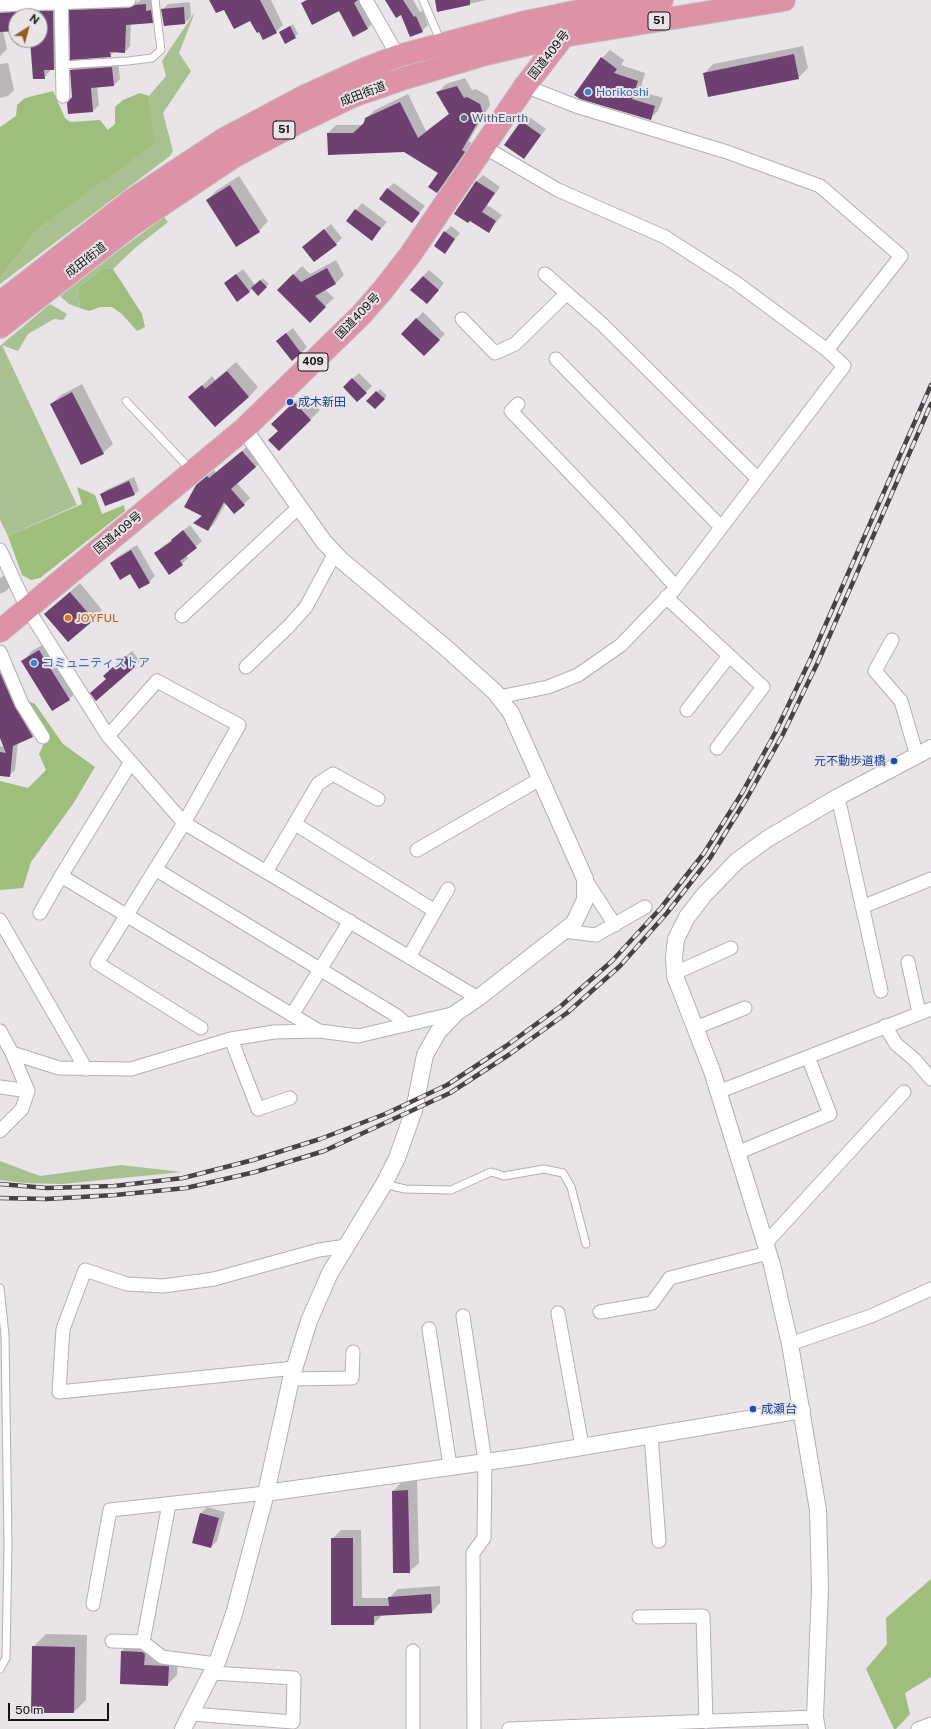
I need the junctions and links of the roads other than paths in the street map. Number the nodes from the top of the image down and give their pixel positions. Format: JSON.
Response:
{"nodes":[{"id":1,"x":129,"y":0,"type":"edge"},
{"id":2,"x":156,"y":0,"type":"edge"},
{"id":3,"x":366,"y":0,"type":"edge"},
{"id":4,"x":423,"y":0,"type":"edge"},
{"id":5,"x":662,"y":0,"type":"edge"},
{"id":6,"x":784,"y":0,"type":"edge"},
{"id":7,"x":61,"y":1,"type":"edge"},
{"id":8,"x":0,"y":5,"type":"edge"},
{"id":9,"x":588,"y":5,"type":"edge"},
{"id":10,"x":563,"y":36,"type":"junction"},
{"id":11,"x":442,"y":44,"type":"junction"},
{"id":12,"x":398,"y":56,"type":"junction"},
{"id":13,"x":63,"y":65,"type":"junction"},
{"id":14,"x":525,"y":86,"type":"junction"},
{"id":15,"x":63,"y":96,"type":"dead end"},
{"id":16,"x":484,"y":147,"type":"junction"},
{"id":17,"x":545,"y":274,"type":"dead end"},
{"id":18,"x":567,"y":293,"type":"junction"},
{"id":19,"x":0,"y":303,"type":"edge"},
{"id":20,"x":462,"y":319,"type":"dead end"},
{"id":21,"x":0,"y":326,"type":"edge"},
{"id":22,"x":827,"y":350,"type":"junction"},
{"id":23,"x":556,"y":359,"type":"dead end"},
{"id":24,"x":126,"y":401,"type":"dead end"},
{"id":25,"x":518,"y":404,"type":"dead end"},
{"id":26,"x":244,"y":429,"type":"junction"},
{"id":27,"x":192,"y":472,"type":"junction"},
{"id":28,"x":758,"y":479,"type":"junction"},
{"id":29,"x":299,"y":507,"type":"junction"},
{"id":30,"x":721,"y":528,"type":"junction"},
{"id":31,"x":0,"y":550,"type":"edge"},
{"id":32,"x":335,"y":553,"type":"junction"},
{"id":33,"x":676,"y":586,"type":"junction"},
{"id":34,"x":666,"y":597,"type":"junction"},
{"id":35,"x":27,"y":608,"type":"junction"},
{"id":36,"x":182,"y":616,"type":"dead end"},
{"id":37,"x":0,"y":631,"type":"edge"},
{"id":38,"x":892,"y":640,"type":"dead end"},
{"id":39,"x":0,"y":652,"type":"edge"},
{"id":40,"x":729,"y":656,"type":"junction"},
{"id":41,"x":246,"y":667,"type":"dead end"},
{"id":42,"x":499,"y":697,"type":"junction"},
{"id":43,"x":686,"y":710,"type":"dead end"},
{"id":44,"x":108,"y":736,"type":"junction"},
{"id":45,"x":43,"y":737,"type":"dead end"},
{"id":46,"x":717,"y":748,"type":"dead end"},
{"id":47,"x":931,"y":748,"type":"edge"},
{"id":48,"x":917,"y":756,"type":"junction"},
{"id":49,"x":131,"y":762,"type":"junction"},
{"id":50,"x":540,"y":779,"type":"junction"},
{"id":51,"x":838,"y":797,"type":"junction"},
{"id":52,"x":378,"y":799,"type":"dead end"},
{"id":53,"x":184,"y":822,"type":"junction"},
{"id":54,"x":295,"y":824,"type":"junction"},
{"id":55,"x":417,"y":850,"type":"dead end"},
{"id":56,"x":155,"y":869,"type":"junction"},
{"id":57,"x":266,"y":872,"type":"junction"},
{"id":58,"x":61,"y":876,"type":"junction"},
{"id":59,"x":585,"y":879,"type":"junction"},
{"id":60,"x":931,"y":879,"type":"edge"},
{"id":61,"x":448,"y":889,"type":"dead end"},
{"id":62,"x":645,"y":907,"type":"dead end"},
{"id":63,"x":862,"y":907,"type":"junction"},
{"id":64,"x":435,"y":911,"type":"junction"},
{"id":65,"x":40,"y":913,"type":"dead end"},
{"id":66,"x":126,"y":916,"type":"junction"},
{"id":67,"x":350,"y":921,"type":"junction"},
{"id":68,"x":615,"y":924,"type":"junction"},
{"id":69,"x":2,"y":929,"type":"edge"},
{"id":70,"x":563,"y":931,"type":"junction"},
{"id":71,"x":731,"y":948,"type":"dead end"},
{"id":72,"x":409,"y":957,"type":"junction"},
{"id":73,"x":908,"y":962,"type":"dead end"},
{"id":74,"x":321,"y":971,"type":"junction"},
{"id":75,"x":675,"y":973,"type":"junction"},
{"id":76,"x":881,"y":991,"type":"dead end"},
{"id":77,"x":478,"y":998,"type":"junction"},
{"id":78,"x":745,"y":1008,"type":"dead end"},
{"id":79,"x":925,"y":1011,"type":"edge"},
{"id":80,"x":456,"y":1013,"type":"junction"},
{"id":81,"x":292,"y":1015,"type":"junction"},
{"id":82,"x":407,"y":1025,"type":"junction"},
{"id":83,"x":885,"y":1026,"type":"junction"},
{"id":84,"x":201,"y":1028,"type":"dead end"},
{"id":85,"x":695,"y":1028,"type":"junction"},
{"id":86,"x":0,"y":1031,"type":"edge"},
{"id":87,"x":319,"y":1031,"type":"junction"},
{"id":88,"x":231,"y":1039,"type":"junction"},
{"id":89,"x":12,"y":1053,"type":"junction"},
{"id":90,"x":808,"y":1056,"type":"junction"},
{"id":91,"x":86,"y":1068,"type":"junction"},
{"id":92,"x":931,"y":1079,"type":"edge"},
{"id":93,"x":0,"y":1087,"type":"edge"},
{"id":94,"x":28,"y":1091,"type":"junction"},
{"id":95,"x":718,"y":1092,"type":"junction"},
{"id":96,"x":904,"y":1092,"type":"dead end"},
{"id":97,"x":290,"y":1098,"type":"dead end"},
{"id":98,"x":0,"y":1131,"type":"edge"},
{"id":99,"x":737,"y":1153,"type":"junction"},
{"id":100,"x":384,"y":1184,"type":"junction"},
{"id":101,"x":586,"y":1244,"type":"dead end"},
{"id":102,"x":346,"y":1246,"type":"junction"},
{"id":103,"x":766,"y":1248,"type":"junction"},
{"id":104,"x":0,"y":1288,"type":"edge"},
{"id":105,"x":931,"y":1289,"type":"edge"},
{"id":106,"x":600,"y":1312,"type":"dead end"},
{"id":107,"x":558,"y":1313,"type":"dead end"},
{"id":108,"x":463,"y":1316,"type":"dead end"},
{"id":109,"x":429,"y":1329,"type":"dead end"},
{"id":110,"x":790,"y":1344,"type":"junction"},
{"id":111,"x":353,"y":1352,"type":"dead end"},
{"id":112,"x":293,"y":1373,"type":"junction"},
{"id":113,"x":3,"y":1391,"type":"edge"},
{"id":114,"x":802,"y":1410,"type":"junction"},
{"id":115,"x":651,"y":1435,"type":"junction"},
{"id":116,"x":582,"y":1446,"type":"junction"},
{"id":117,"x":485,"y":1461,"type":"junction"},
{"id":118,"x":450,"y":1466,"type":"junction"},
{"id":119,"x":266,"y":1492,"type":"junction"},
{"id":120,"x":169,"y":1504,"type":"junction"},
{"id":121,"x":659,"y":1542,"type":"dead end"},
{"id":122,"x":4,"y":1546,"type":"edge"},
{"id":123,"x":4,"y":1584,"type":"edge"},
{"id":124,"x":3,"y":1598,"type":"edge"},
{"id":125,"x":93,"y":1604,"type":"dead end"},
{"id":126,"x":7,"y":1610,"type":"junction"},
{"id":127,"x":0,"y":1617,"type":"edge"},
{"id":128,"x":639,"y":1617,"type":"dead end"},
{"id":129,"x":112,"y":1641,"type":"dead end"},
{"id":130,"x":144,"y":1642,"type":"junction"},
{"id":131,"x":413,"y":1651,"type":"dead end"},
{"id":132,"x":0,"y":1669,"type":"edge"},
{"id":133,"x":214,"y":1669,"type":"junction"},
{"id":134,"x":192,"y":1714,"type":"junction"},
{"id":135,"x":706,"y":1722,"type":"junction"},
{"id":136,"x":816,"y":1723,"type":"edge"},
{"id":137,"x":931,"y":1724,"type":"edge"},
{"id":138,"x":293,"y":1726,"type":"edge"},
{"id":139,"x":564,"y":1728,"type":"edge"},
{"id":140,"x":184,"y":1729,"type":"edge"},
{"id":141,"x":413,"y":1729,"type":"edge"},
{"id":142,"x":474,"y":1729,"type":"edge"},
{"id":143,"x":509,"y":1729,"type":"edge"},
{"id":144,"x":918,"y":1729,"type":"edge"}],
"edges":[{"from":1,"to":7,"type":"street"},
{"from":2,"to":13,"type":"lane"},
{"from":3,"to":12,"type":"street"},
{"from":4,"to":11,"type":"lane"},
{"from":5,"to":9,"type":"highway","name":"成田街道","number":"51"},
{"from":6,"to":10,"type":"highway","name":"成田街道","number":"51"},
{"from":7,"to":8,"type":"street"},
{"from":7,"to":13,"type":"street"},
{"from":9,"to":10,"type":"highway","name":"国道409号","number":"409"},
{"from":9,"to":11,"type":"highway","name":"成田街道","number":"51"},
{"from":10,"to":14,"type":"highway","name":"国道409号","number":"409"},
{"from":10,"to":21,"type":"highway","name":"成田街道","number":"51"},
{"from":11,"to":12,"type":"highway","name":"成田街道","number":"51"},
{"from":12,"to":19,"type":"highway","name":"成田街道","number":"51"},
{"from":13,"to":15,"type":"street"},
{"from":14,"to":16,"type":"highway","name":"国道409号","number":"409"},
{"from":14,"to":22,"type":"street"},
{"from":16,"to":22,"type":"street"},
{"from":16,"to":26,"type":"highway","name":"国道409号","number":"409"},
{"from":17,"to":18,"type":"street"},
{"from":18,"to":20,"type":"street"},
{"from":18,"to":28,"type":"street"},
{"from":22,"to":28,"type":"street"},
{"from":23,"to":30,"type":"street"},
{"from":24,"to":27,"type":"lane"},
{"from":25,"to":33,"type":"street"},
{"from":26,"to":27,"type":"highway","name":"国道409号","number":"409"},
{"from":26,"to":29,"type":"street"},
{"from":27,"to":35,"type":"highway","name":"国道409号","number":"409"},
{"from":28,"to":30,"type":"street"},
{"from":29,"to":32,"type":"street"},
{"from":29,"to":36,"type":"street"},
{"from":30,"to":33,"type":"street"},
{"from":31,"to":35,"type":"street"},
{"from":32,"to":41,"type":"street"},
{"from":32,"to":42,"type":"street"},
{"from":33,"to":34,"type":"street"},
{"from":34,"to":40,"type":"street"},
{"from":34,"to":42,"type":"street"},
{"from":35,"to":37,"type":"highway","name":"国道409号","number":"409"},
{"from":35,"to":44,"type":"street"},
{"from":38,"to":48,"type":"street"},
{"from":39,"to":45,"type":"street"},
{"from":40,"to":43,"type":"street"},
{"from":40,"to":46,"type":"street"},
{"from":42,"to":50,"type":"street"},
{"from":44,"to":49,"type":"street"},
{"from":44,"to":53,"type":"street"},
{"from":47,"to":48,"type":"street"},
{"from":48,"to":51,"type":"street"},
{"from":49,"to":53,"type":"street"},
{"from":49,"to":58,"type":"street"},
{"from":50,"to":55,"type":"street"},
{"from":50,"to":59,"type":"street"},
{"from":51,"to":63,"type":"street"},
{"from":51,"to":75,"type":"street"},
{"from":52,"to":54,"type":"street"},
{"from":53,"to":56,"type":"street"},
{"from":53,"to":57,"type":"street"},
{"from":54,"to":57,"type":"street"},
{"from":54,"to":64,"type":"street"},
{"from":56,"to":66,"type":"street"},
{"from":56,"to":74,"type":"street"},
{"from":57,"to":67,"type":"street"},
{"from":58,"to":65,"type":"street"},
{"from":58,"to":66,"type":"street"},
{"from":59,"to":68,"type":"street"},
{"from":59,"to":70,"type":"street"},
{"from":60,"to":63,"type":"street"},
{"from":61,"to":64,"type":"street"},
{"from":62,"to":68,"type":"street"},
{"from":63,"to":76,"type":"street"},
{"from":64,"to":72,"type":"street"},
{"from":66,"to":81,"type":"street"},
{"from":66,"to":84,"type":"street"},
{"from":67,"to":72,"type":"street"},
{"from":67,"to":74,"type":"street"},
{"from":68,"to":70,"type":"street"},
{"from":69,"to":91,"type":"street"},
{"from":70,"to":77,"type":"street"},
{"from":71,"to":75,"type":"street"},
{"from":72,"to":77,"type":"street"},
{"from":73,"to":79,"type":"street"},
{"from":74,"to":81,"type":"street"},
{"from":74,"to":82,"type":"street"},
{"from":75,"to":85,"type":"street"},
{"from":77,"to":80,"type":"street"},
{"from":78,"to":85,"type":"street"},
{"from":79,"to":83,"type":"street"},
{"from":80,"to":82,"type":"street"},
{"from":80,"to":100,"type":"street"},
{"from":81,"to":87,"type":"street"},
{"from":82,"to":87,"type":"street"},
{"from":83,"to":90,"type":"street"},
{"from":83,"to":92,"type":"street"},
{"from":85,"to":95,"type":"street"},
{"from":86,"to":89,"type":"street"},
{"from":87,"to":88,"type":"street"},
{"from":88,"to":91,"type":"street"},
{"from":88,"to":97,"type":"street"},
{"from":89,"to":91,"type":"street"},
{"from":89,"to":94,"type":"street"},
{"from":90,"to":95,"type":"street"},
{"from":90,"to":99,"type":"street"},
{"from":93,"to":94,"type":"street"},
{"from":94,"to":98,"type":"street"},
{"from":95,"to":99,"type":"street"},
{"from":96,"to":103,"type":"street"},
{"from":99,"to":103,"type":"street"},
{"from":100,"to":101,"type":"lane"},
{"from":100,"to":102,"type":"street"},
{"from":102,"to":112,"type":"street"},
{"from":102,"to":112,"type":"street"},
{"from":103,"to":106,"type":"street"},
{"from":103,"to":110,"type":"street"},
{"from":104,"to":113,"type":"lane"},
{"from":105,"to":110,"type":"street"},
{"from":107,"to":116,"type":"street"},
{"from":108,"to":117,"type":"street"},
{"from":109,"to":118,"type":"street"},
{"from":110,"to":114,"type":"street"},
{"from":111,"to":112,"type":"street"},
{"from":112,"to":119,"type":"street"},
{"from":113,"to":122,"type":"lane"},
{"from":114,"to":115,"type":"street"},
{"from":114,"to":136,"type":"street"},
{"from":115,"to":116,"type":"street"},
{"from":115,"to":121,"type":"street"},
{"from":116,"to":117,"type":"street"},
{"from":117,"to":118,"type":"street"},
{"from":117,"to":142,"type":"street"},
{"from":118,"to":119,"type":"street"},
{"from":119,"to":120,"type":"street"},
{"from":119,"to":133,"type":"street"},
{"from":120,"to":125,"type":"street"},
{"from":120,"to":130,"type":"street"},
{"from":122,"to":123,"type":"lane"},
{"from":123,"to":124,"type":"lane"},
{"from":124,"to":126,"type":"lane"},
{"from":126,"to":127,"type":"lane"},
{"from":126,"to":132,"type":"lane"},
{"from":128,"to":135,"type":"street"},
{"from":129,"to":130,"type":"street"},
{"from":130,"to":133,"type":"street"},
{"from":131,"to":141,"type":"street"},
{"from":133,"to":134,"type":"street"},
{"from":133,"to":138,"type":"street"},
{"from":134,"to":138,"type":"street"},
{"from":134,"to":140,"type":"street"},
{"from":135,"to":136,"type":"street"},
{"from":135,"to":139,"type":"street"},
{"from":137,"to":144,"type":"street"},
{"from":139,"to":143,"type":"street"}]}
